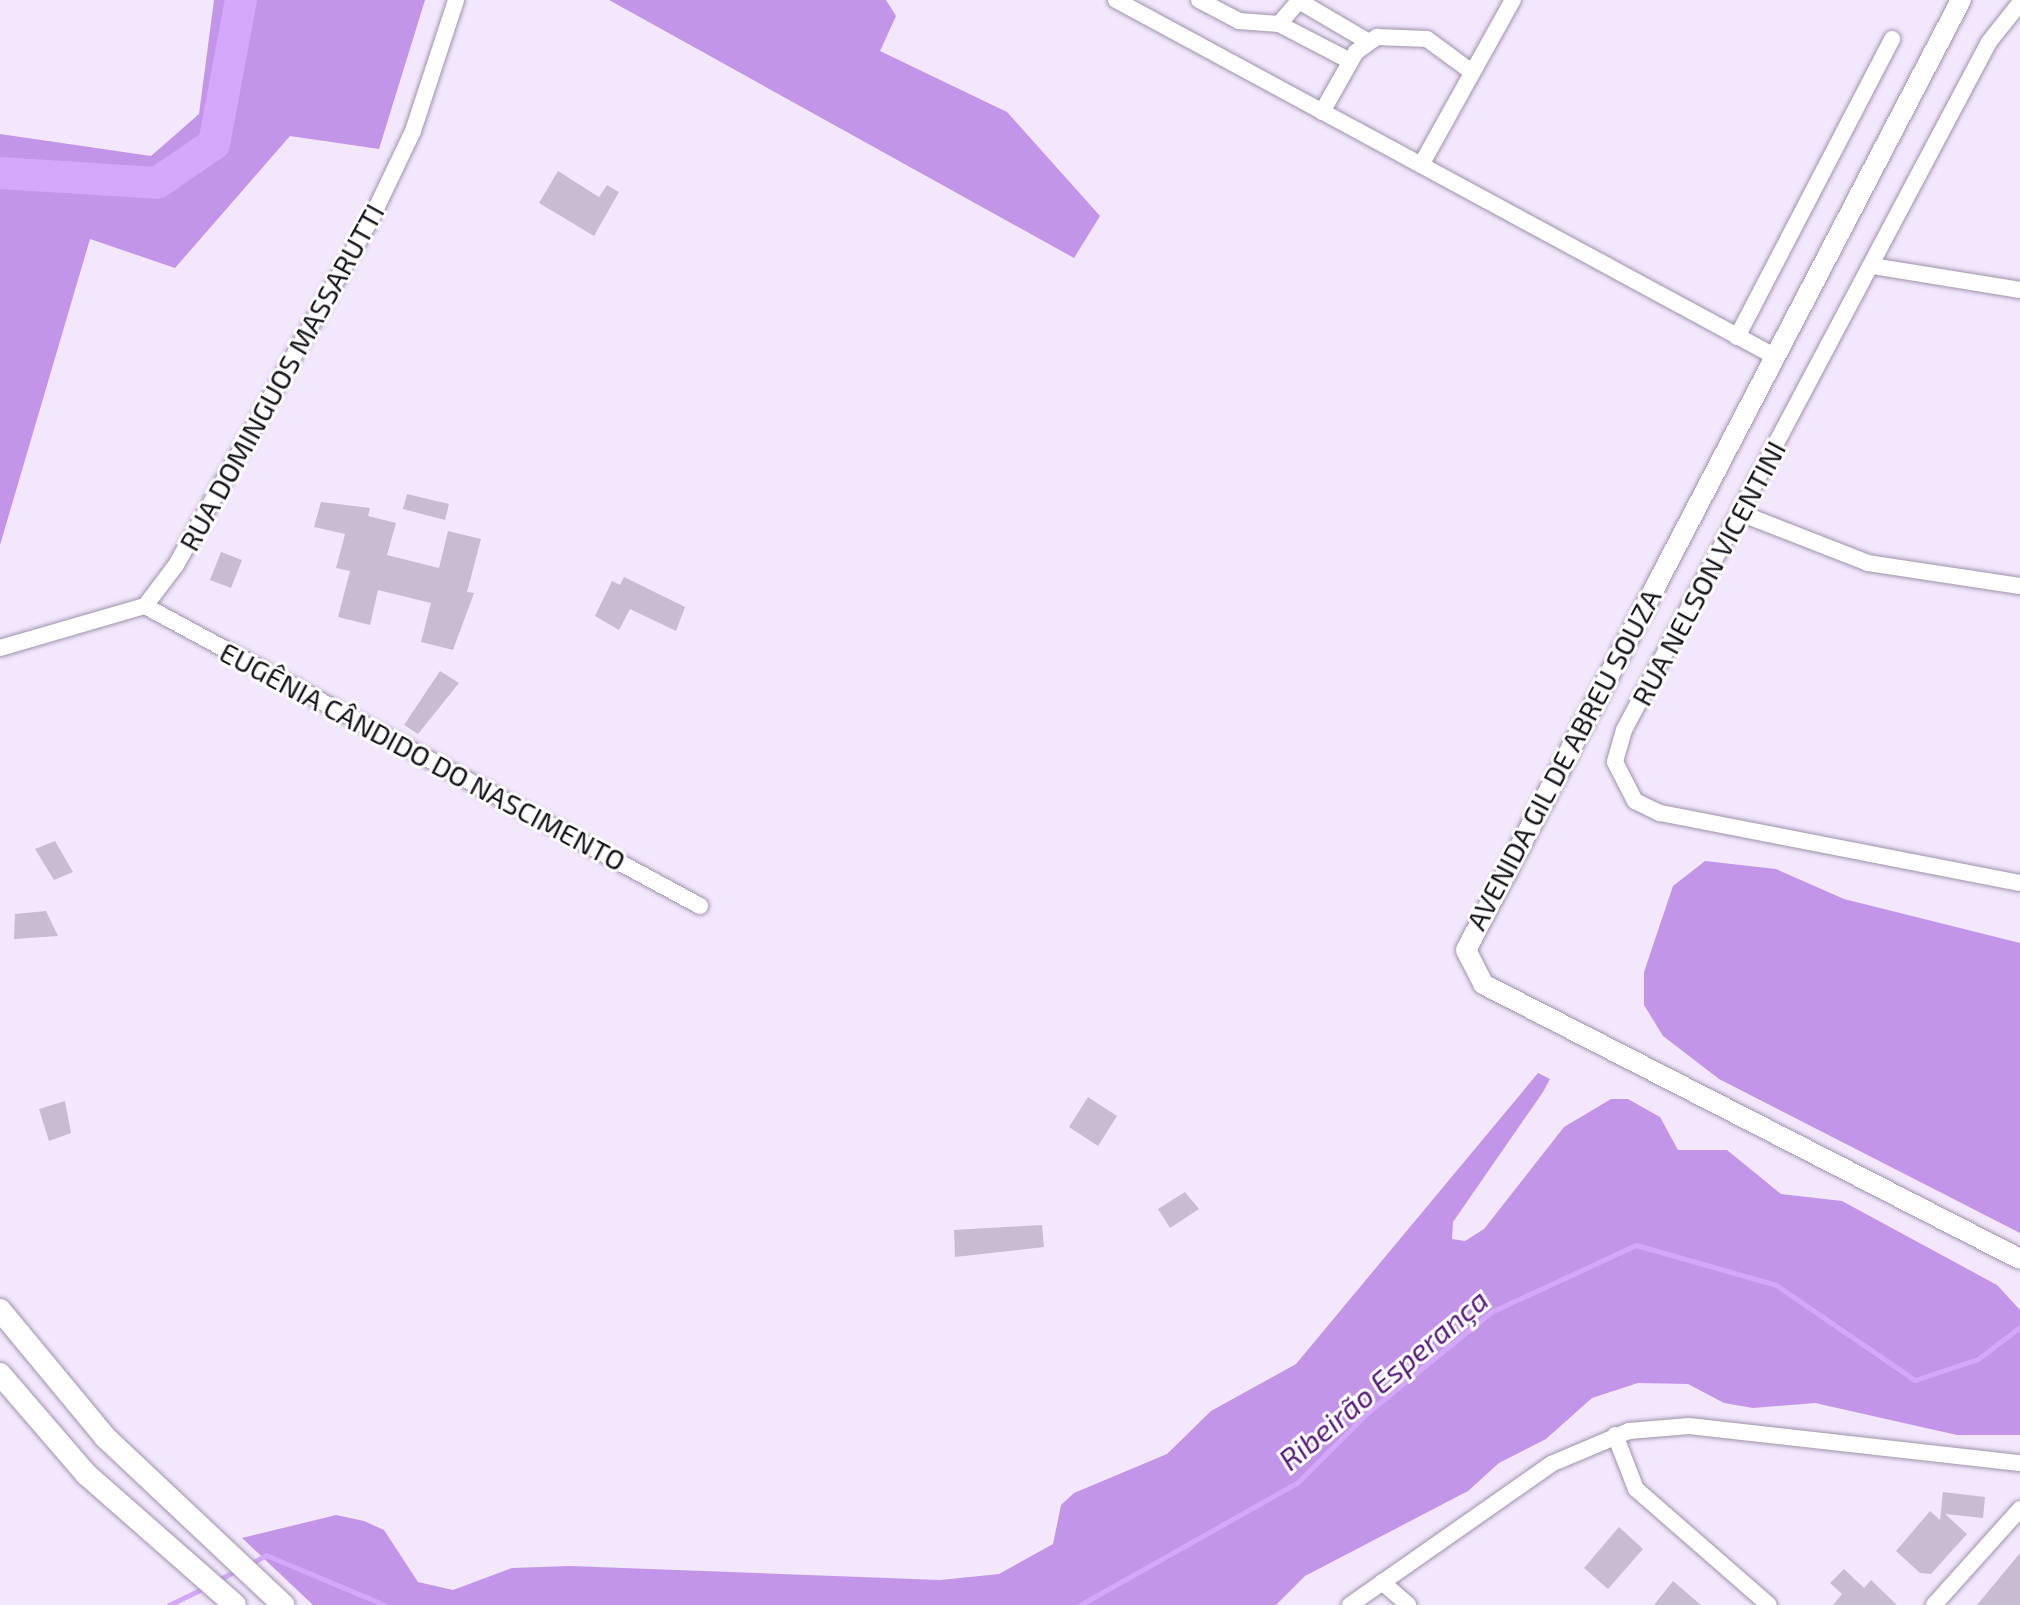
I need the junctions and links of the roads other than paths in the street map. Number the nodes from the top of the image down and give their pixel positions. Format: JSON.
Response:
{"nodes":[{"id":1,"x":456,"y":0,"type":"edge"},
{"id":2,"x":1116,"y":0,"type":"edge"},
{"id":3,"x":1199,"y":0,"type":"edge"},
{"id":4,"x":1299,"y":0,"type":"edge"},
{"id":5,"x":1513,"y":0,"type":"edge"},
{"id":6,"x":1961,"y":0,"type":"edge"},
{"id":7,"x":2020,"y":3,"type":"edge"},
{"id":8,"x":1279,"y":24,"type":"junction"},
{"id":9,"x":1892,"y":39,"type":"dead end"},
{"id":10,"x":1369,"y":42,"type":"junction"},
{"id":11,"x":1350,"y":61,"type":"junction"},
{"id":12,"x":1472,"y":72,"type":"junction"},
{"id":13,"x":1322,"y":112,"type":"junction"},
{"id":14,"x":1421,"y":165,"type":"junction"},
{"id":15,"x":1872,"y":266,"type":"junction"},
{"id":16,"x":2020,"y":290,"type":"edge"},
{"id":17,"x":1737,"y":337,"type":"junction"},
{"id":18,"x":1774,"y":356,"type":"junction"},
{"id":19,"x":1740,"y":513,"type":"junction"},
{"id":20,"x":2020,"y":586,"type":"edge"},
{"id":21,"x":145,"y":606,"type":"junction"},
{"id":22,"x":0,"y":648,"type":"edge"},
{"id":23,"x":2020,"y":883,"type":"edge"},
{"id":24,"x":700,"y":906,"type":"dead end"},
{"id":25,"x":2020,"y":1259,"type":"edge"},
{"id":26,"x":0,"y":1310,"type":"edge"},
{"id":27,"x":0,"y":1374,"type":"edge"},
{"id":28,"x":1615,"y":1435,"type":"junction"},
{"id":29,"x":2020,"y":1463,"type":"edge"},
{"id":30,"x":2020,"y":1509,"type":"edge"},
{"id":31,"x":1382,"y":1582,"type":"junction"},
{"id":32,"x":233,"y":1604,"type":"edge"},
{"id":33,"x":283,"y":1605,"type":"edge"},
{"id":34,"x":1350,"y":1605,"type":"edge"},
{"id":35,"x":1408,"y":1605,"type":"edge"},
{"id":36,"x":1769,"y":1605,"type":"edge"},
{"id":37,"x":1934,"y":1605,"type":"edge"}],
"edges":[{"from":1,"to":21,"type":"street","name":"RUA DOMINGUOS MASSARUTTI"},
{"from":2,"to":13,"type":"street"},
{"from":3,"to":8,"type":"street"},
{"from":4,"to":8,"type":"street"},
{"from":4,"to":10,"type":"street"},
{"from":5,"to":12,"type":"street"},
{"from":6,"to":18,"type":"street","name":"AVENIDA GIL DE ABREU SOUZA"},
{"from":7,"to":15,"type":"street","name":"RUA NELSON VICENTINI"},
{"from":8,"to":11,"type":"street"},
{"from":9,"to":17,"type":"street"},
{"from":10,"to":11,"type":"street"},
{"from":10,"to":12,"type":"street"},
{"from":11,"to":13,"type":"street"},
{"from":12,"to":14,"type":"street"},
{"from":13,"to":14,"type":"street"},
{"from":14,"to":17,"type":"street"},
{"from":15,"to":16,"type":"street"},
{"from":15,"to":19,"type":"street","name":"RUA NELSON VICENTINI"},
{"from":17,"to":18,"type":"street"},
{"from":18,"to":25,"type":"street","name":"AVENIDA GIL DE ABREU SOUZA"},
{"from":19,"to":20,"type":"street"},
{"from":19,"to":23,"type":"street","name":"RUA NELSON VICENTINI"},
{"from":21,"to":22,"type":"street"},
{"from":21,"to":24,"type":"street","name":"EUGÊNIA CÂNDIDO DO NASCIMENTO"},
{"from":26,"to":33,"type":"main road"},
{"from":27,"to":32,"type":"main road"},
{"from":28,"to":29,"type":"street"},
{"from":28,"to":31,"type":"street"},
{"from":28,"to":36,"type":"street"},
{"from":30,"to":37,"type":"street"},
{"from":31,"to":34,"type":"street"},
{"from":31,"to":35,"type":"street"}]}
